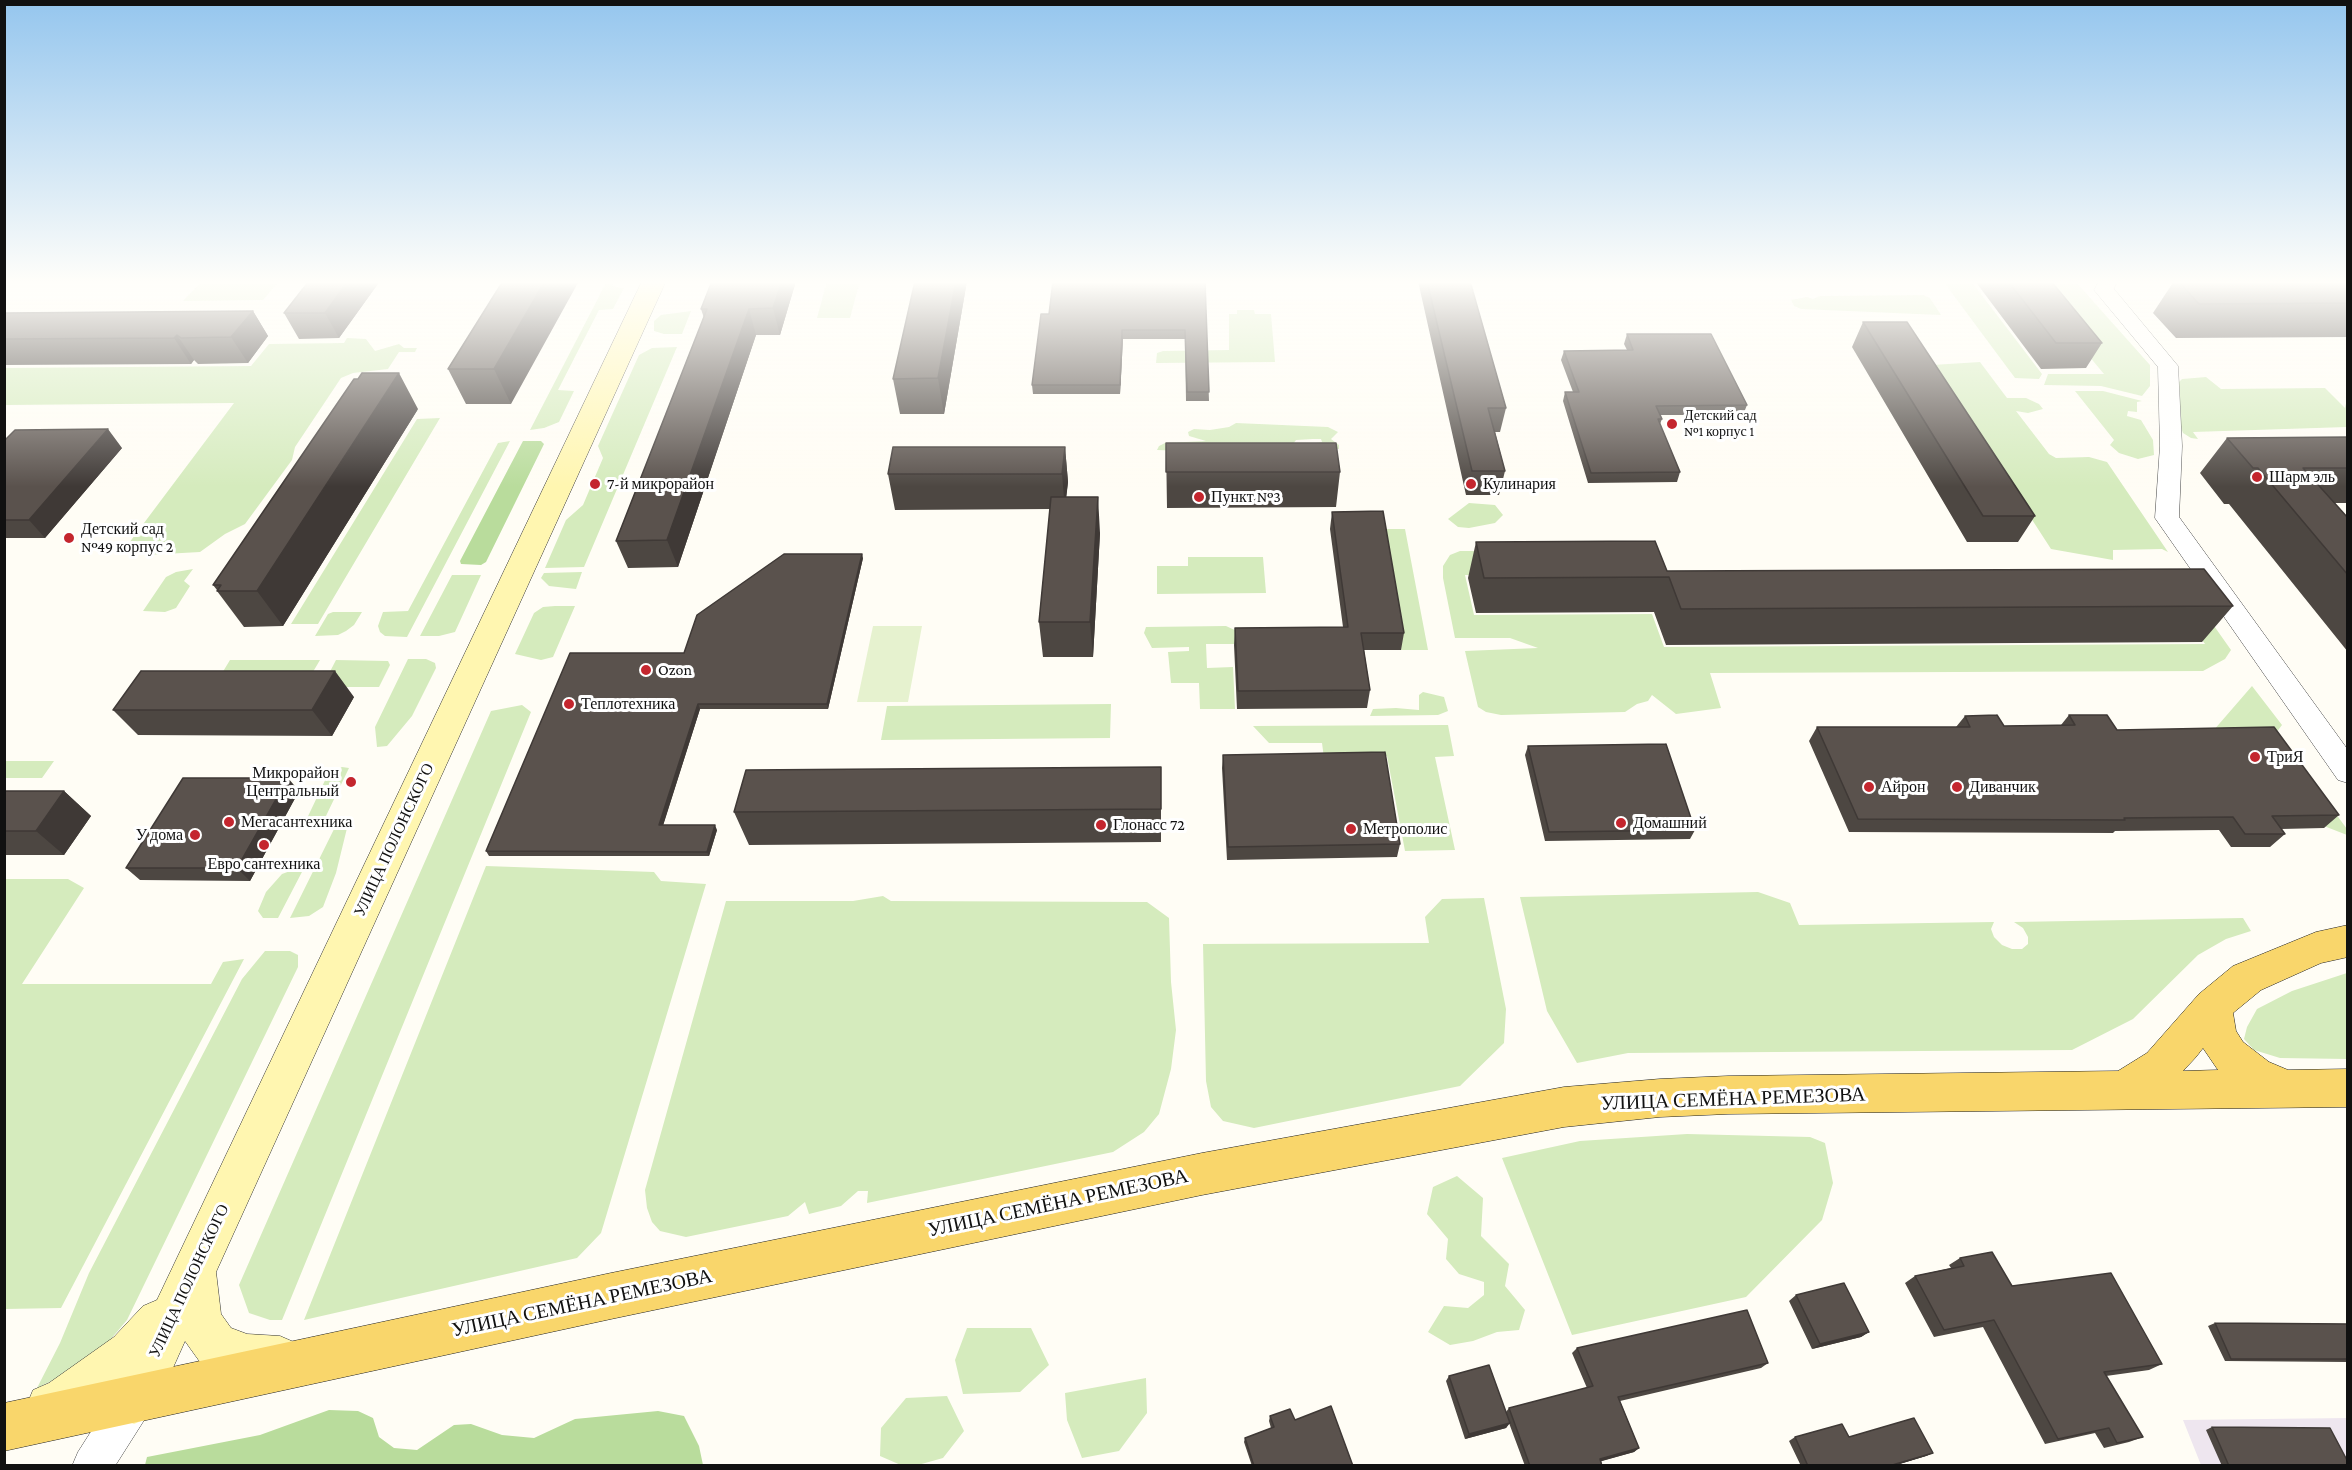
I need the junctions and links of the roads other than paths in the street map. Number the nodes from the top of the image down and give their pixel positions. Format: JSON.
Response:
{"nodes":[{"id":1,"x":622,"y":350,"type":"edge"},
{"id":2,"x":2154,"y":350,"type":"edge"},
{"id":3,"x":2348,"y":772,"type":"edge"},
{"id":4,"x":2348,"y":940,"type":"edge"},
{"id":5,"x":2213,"y":1006,"type":"junction"},
{"id":6,"x":2289,"y":1088,"type":"junction"},
{"id":7,"x":2348,"y":1088,"type":"edge"},
{"id":8,"x":2125,"y":1090,"type":"junction"},
{"id":9,"x":195,"y":1271,"type":"junction"},
{"id":10,"x":321,"y":1360,"type":"junction"},
{"id":11,"x":134,"y":1400,"type":"junction"},
{"id":12,"x":4,"y":1427,"type":"edge"},
{"id":13,"x":92,"y":1466,"type":"edge"}],
"edges":[{"from":1,"to":9,"type":"main road","name":"УЛИЦА ПОЛОНСКОГО"},
{"from":2,"to":3,"type":"street"},
{"from":4,"to":5,"type":"main road"},
{"from":5,"to":6,"type":"main road"},
{"from":5,"to":8,"type":"main road"},
{"from":6,"to":7,"type":"main road","name":"УЛИЦА СЕМЁНА РЕМЕЗОВА"},
{"from":6,"to":8,"type":"main road","name":"УЛИЦА СЕМЁНА РЕМЕЗОВА"},
{"from":8,"to":10,"type":"main road","name":"УЛИЦА СЕМЁНА РЕМЕЗОВА"},
{"from":9,"to":10,"type":"main road"},
{"from":9,"to":11,"type":"main road","name":"УЛИЦА ПОЛОНСКОГО"},
{"from":9,"to":12,"type":"main road"},
{"from":10,"to":11,"type":"main road","name":"УЛИЦА СЕМЁНА РЕМЕЗОВА"},
{"from":11,"to":12,"type":"main road","name":"УЛИЦА СЕМЁНА РЕМЕЗОВА"},
{"from":11,"to":13,"type":"street"}]}
